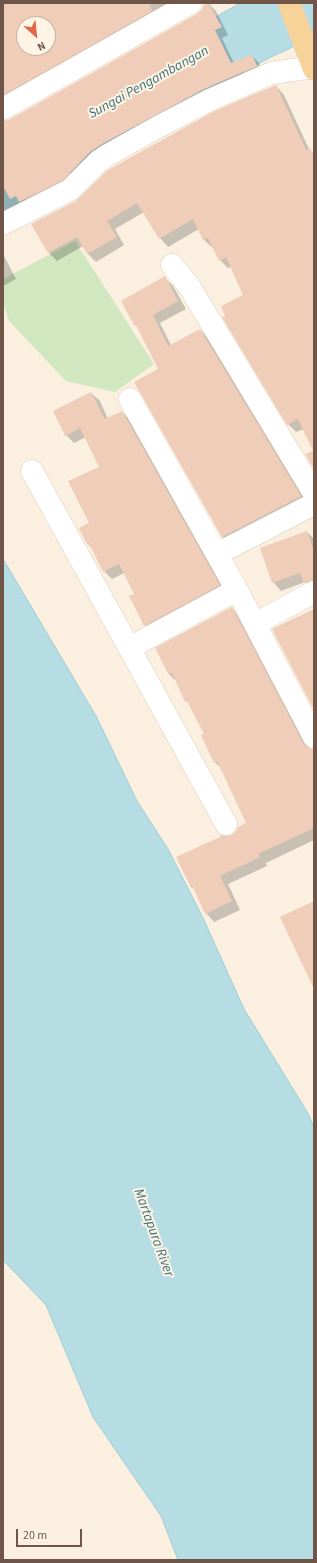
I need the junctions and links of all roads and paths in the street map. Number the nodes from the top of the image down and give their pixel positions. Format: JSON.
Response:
{"nodes":[{"id":1,"x":191,"y":3,"type":"edge"},
{"id":2,"x":288,"y":3,"type":"edge"},
{"id":3,"x":312,"y":63,"type":"edge"},
{"id":4,"x":3,"y":109,"type":"edge"},
{"id":5,"x":3,"y":224,"type":"edge"},
{"id":6,"x":172,"y":265,"type":"dead end"},
{"id":7,"x":130,"y":399,"type":"dead end"},
{"id":8,"x":32,"y":471,"type":"dead end"},
{"id":9,"x":314,"y":493,"type":"edge"},
{"id":10,"x":314,"y":504,"type":"edge"},
{"id":11,"x":217,"y":554,"type":"junction"},
{"id":12,"x":237,"y":590,"type":"junction"},
{"id":13,"x":314,"y":592,"type":"edge"},
{"id":14,"x":255,"y":624,"type":"junction"},
{"id":15,"x":128,"y":648,"type":"junction"},
{"id":16,"x":314,"y":736,"type":"edge"},
{"id":17,"x":226,"y":824,"type":"dead end"}],
"edges":[{"from":1,"to":4,"type":"street"},
{"from":2,"to":3,"type":"main road"},
{"from":3,"to":5,"type":"street"},
{"from":6,"to":9,"type":"street"},
{"from":7,"to":11,"type":"street"},
{"from":8,"to":15,"type":"street"},
{"from":10,"to":11,"type":"street"},
{"from":11,"to":12,"type":"street"},
{"from":12,"to":14,"type":"street"},
{"from":12,"to":15,"type":"street"},
{"from":13,"to":14,"type":"street"},
{"from":14,"to":16,"type":"street"},
{"from":15,"to":17,"type":"street"}]}
